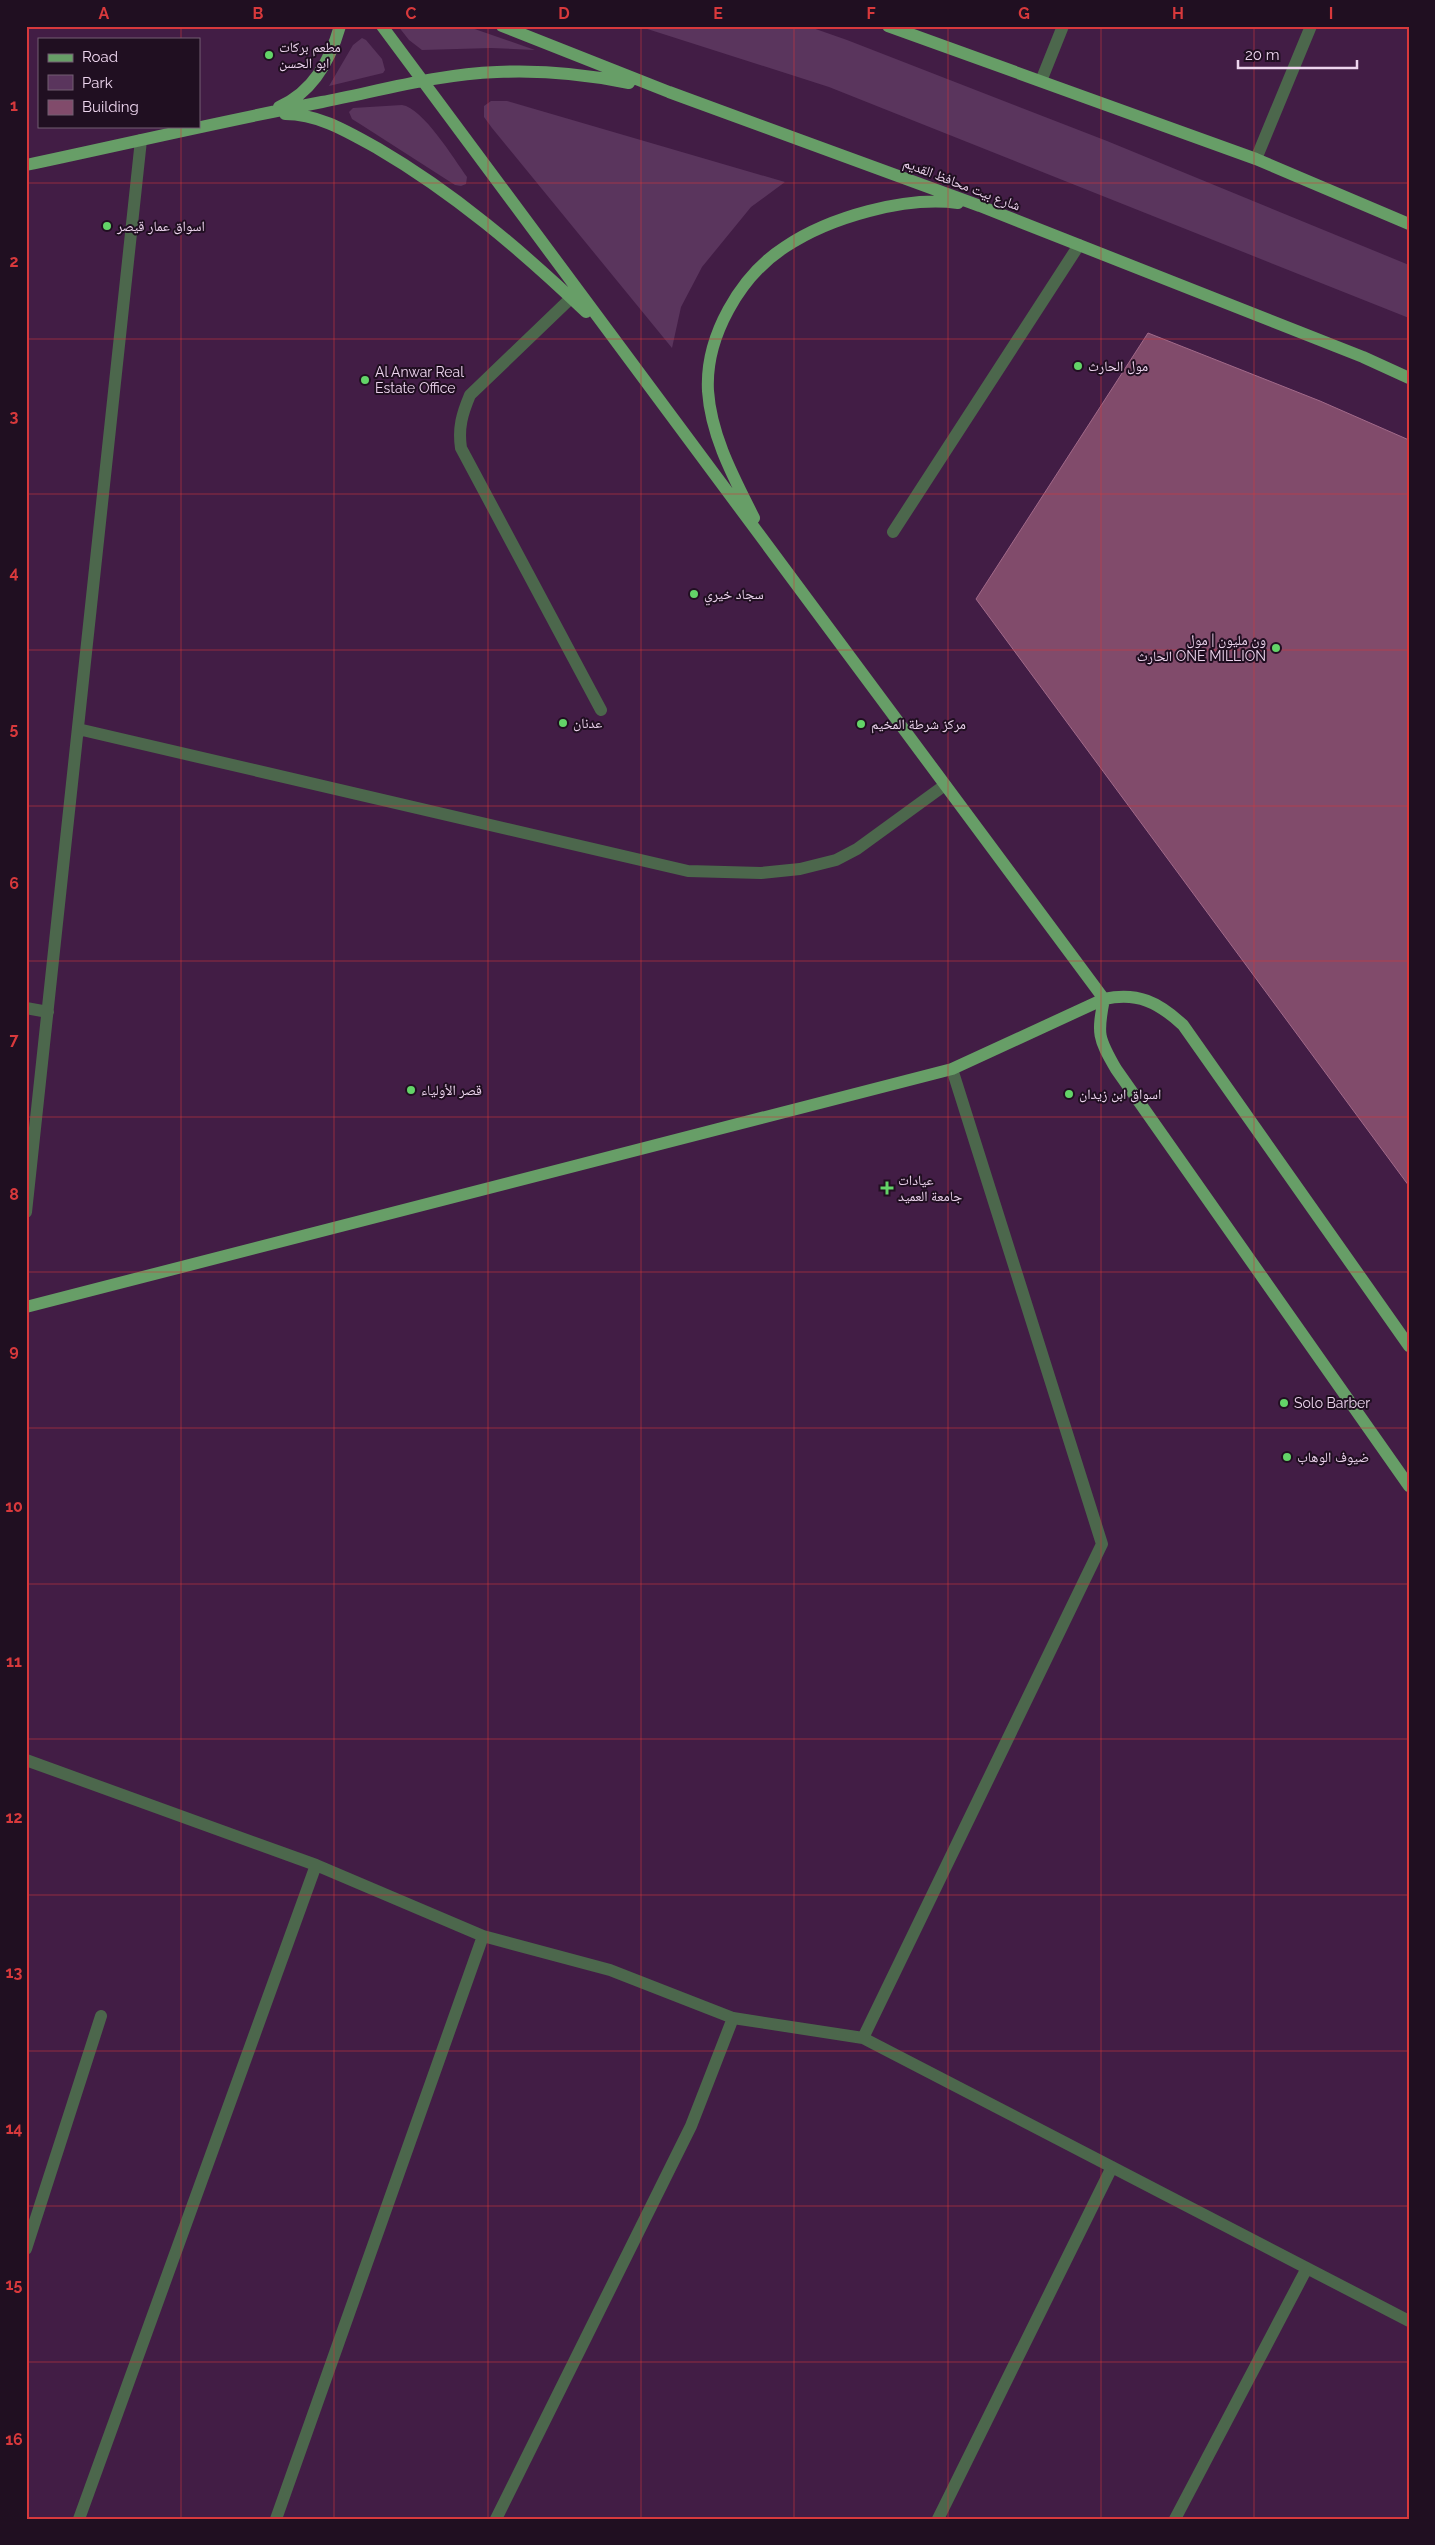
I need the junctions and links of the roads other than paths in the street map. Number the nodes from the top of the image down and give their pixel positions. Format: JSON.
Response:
{"nodes":[{"id":1,"x":340,"y":26,"type":"edge"},
{"id":2,"x":382,"y":26,"type":"edge"},
{"id":3,"x":502,"y":26,"type":"edge"},
{"id":4,"x":888,"y":26,"type":"edge"},
{"id":5,"x":1063,"y":26,"type":"edge"},
{"id":6,"x":1311,"y":26,"type":"edge"},
{"id":7,"x":1041,"y":81,"type":"junction"},
{"id":8,"x":424,"y":82,"type":"junction"},
{"id":9,"x":670,"y":92,"type":"junction"},
{"id":10,"x":265,"y":113,"type":"junction"},
{"id":11,"x":200,"y":127,"type":"edge"},
{"id":12,"x":196,"y":128,"type":"edge"},
{"id":13,"x":141,"y":140,"type":"junction"},
{"id":14,"x":1256,"y":159,"type":"junction"},
{"id":15,"x":26,"y":165,"type":"edge"},
{"id":16,"x":980,"y":206,"type":"junction"},
{"id":17,"x":1409,"y":224,"type":"edge"},
{"id":18,"x":1079,"y":245,"type":"junction"},
{"id":19,"x":571,"y":298,"type":"junction"},
{"id":20,"x":611,"y":336,"type":"junction"},
{"id":21,"x":1409,"y":378,"type":"edge"},
{"id":22,"x":893,"y":532,"type":"dead end"},
{"id":23,"x":768,"y":547,"type":"junction"},
{"id":24,"x":601,"y":710,"type":"dead end"},
{"id":25,"x":78,"y":729,"type":"junction"},
{"id":26,"x":945,"y":785,"type":"junction"},
{"id":27,"x":1104,"y":999,"type":"junction"},
{"id":28,"x":26,"y":1008,"type":"edge"},
{"id":29,"x":48,"y":1012,"type":"junction"},
{"id":30,"x":952,"y":1069,"type":"junction"},
{"id":31,"x":26,"y":1212,"type":"edge"},
{"id":32,"x":26,"y":1307,"type":"edge"},
{"id":33,"x":1409,"y":1346,"type":"edge"},
{"id":34,"x":1409,"y":1486,"type":"edge"},
{"id":35,"x":26,"y":1760,"type":"edge"},
{"id":36,"x":316,"y":1866,"type":"junction"},
{"id":37,"x":483,"y":1936,"type":"junction"},
{"id":38,"x":101,"y":2016,"type":"dead end"},
{"id":39,"x":733,"y":2018,"type":"junction"},
{"id":40,"x":863,"y":2038,"type":"junction"},
{"id":41,"x":1112,"y":2167,"type":"junction"},
{"id":42,"x":26,"y":2249,"type":"edge"},
{"id":43,"x":1306,"y":2268,"type":"junction"},
{"id":44,"x":1409,"y":2321,"type":"edge"},
{"id":45,"x":80,"y":2519,"type":"edge"},
{"id":46,"x":276,"y":2519,"type":"edge"},
{"id":47,"x":496,"y":2519,"type":"edge"},
{"id":48,"x":938,"y":2519,"type":"edge"},
{"id":49,"x":1175,"y":2519,"type":"edge"}],
"edges":[{"from":1,"to":10,"type":"main road"},
{"from":2,"to":8,"type":"main road"},
{"from":3,"to":9,"type":"main road","name":"شارع بيت محافظ القديم"},
{"from":4,"to":7,"type":"main road"},
{"from":5,"to":7,"type":"street"},
{"from":6,"to":14,"type":"street"},
{"from":7,"to":14,"type":"main road"},
{"from":8,"to":9,"type":"main road"},
{"from":8,"to":10,"type":"main road"},
{"from":8,"to":20,"type":"main road"},
{"from":9,"to":16,"type":"main road","name":"شارع بيت محافظ القديم"},
{"from":10,"to":11,"type":"main road"},
{"from":10,"to":19,"type":"main road"},
{"from":12,"to":13,"type":"main road"},
{"from":13,"to":15,"type":"main road"},
{"from":13,"to":25,"type":"street"},
{"from":14,"to":17,"type":"main road"},
{"from":16,"to":18,"type":"main road","name":"شارع بيت محافظ القديم"},
{"from":16,"to":23,"type":"main road"},
{"from":18,"to":21,"type":"main road","name":"شارع بيت محافظ القديم"},
{"from":18,"to":22,"type":"street"},
{"from":19,"to":20,"type":"main road"},
{"from":19,"to":24,"type":"street"},
{"from":20,"to":23,"type":"main road"},
{"from":23,"to":26,"type":"main road"},
{"from":25,"to":26,"type":"street"},
{"from":25,"to":29,"type":"street"},
{"from":26,"to":27,"type":"main road"},
{"from":27,"to":30,"type":"main road"},
{"from":27,"to":33,"type":"main road"},
{"from":27,"to":34,"type":"main road"},
{"from":28,"to":29,"type":"street"},
{"from":29,"to":31,"type":"street"},
{"from":30,"to":32,"type":"main road"},
{"from":30,"to":40,"type":"street"},
{"from":35,"to":36,"type":"street"},
{"from":36,"to":37,"type":"street"},
{"from":36,"to":45,"type":"street"},
{"from":37,"to":39,"type":"street"},
{"from":37,"to":46,"type":"street"},
{"from":38,"to":42,"type":"street"},
{"from":39,"to":40,"type":"street"},
{"from":39,"to":47,"type":"street"},
{"from":40,"to":41,"type":"street"},
{"from":41,"to":43,"type":"street"},
{"from":41,"to":48,"type":"street"},
{"from":43,"to":44,"type":"street"},
{"from":43,"to":49,"type":"street"}]}
